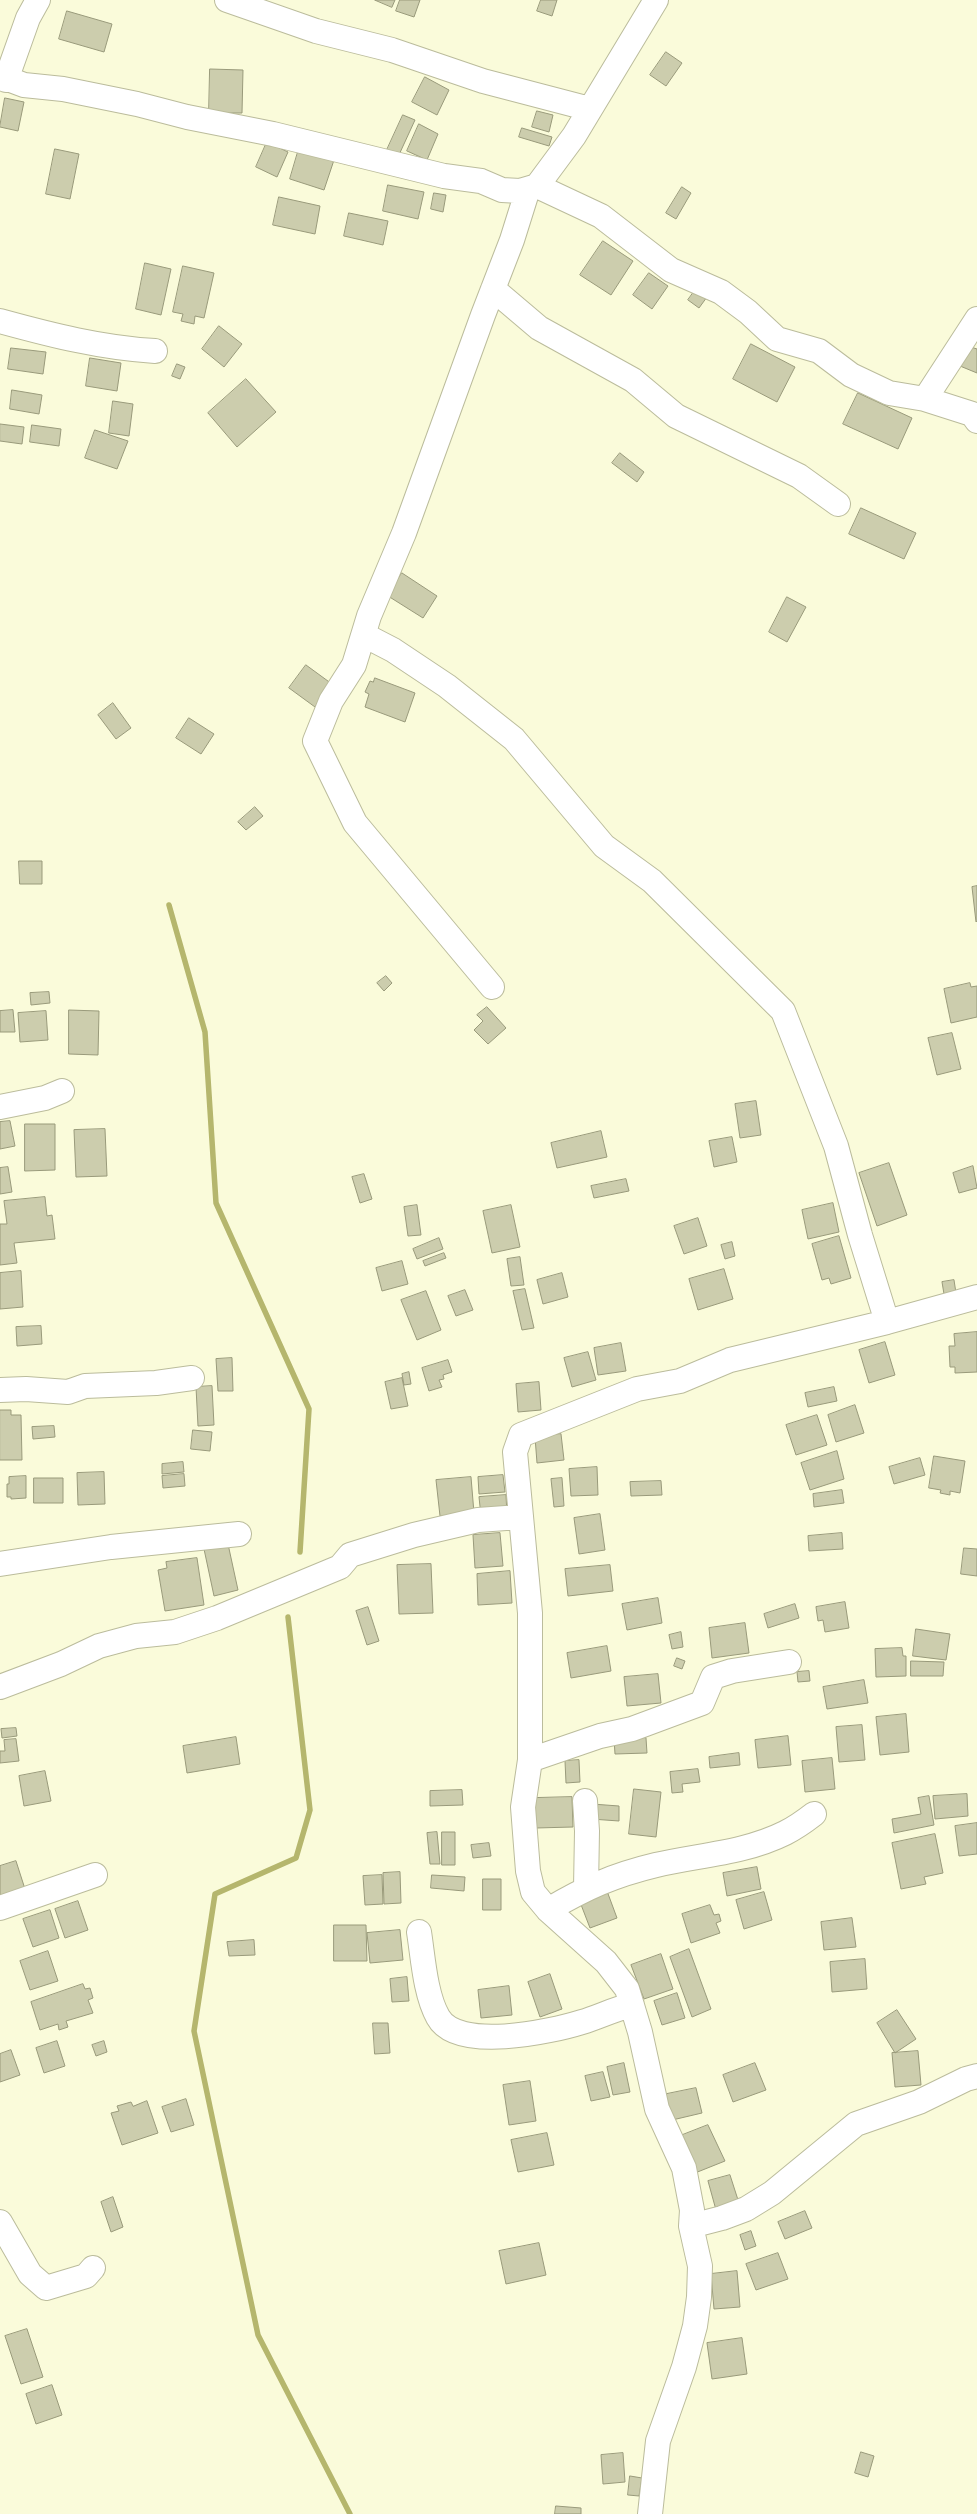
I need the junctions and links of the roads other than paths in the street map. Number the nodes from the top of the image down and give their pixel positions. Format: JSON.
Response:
{"nodes":[{"id":1,"x":38,"y":0,"type":"edge"},
{"id":2,"x":227,"y":0,"type":"edge"},
{"id":3,"x":656,"y":0,"type":"edge"},
{"id":4,"x":3,"y":78,"type":"edge"},
{"id":5,"x":590,"y":110,"type":"junction"},
{"id":6,"x":533,"y":188,"type":"junction"},
{"id":7,"x":493,"y":289,"type":"junction"},
{"id":8,"x":977,"y":319,"type":"edge"},
{"id":9,"x":0,"y":321,"type":"edge"},
{"id":10,"x":155,"y":351,"type":"dead end"},
{"id":11,"x":925,"y":399,"type":"junction"},
{"id":12,"x":977,"y":421,"type":"edge"},
{"id":13,"x":838,"y":504,"type":"dead end"},
{"id":14,"x":364,"y":635,"type":"junction"},
{"id":15,"x":492,"y":987,"type":"dead end"},
{"id":16,"x":62,"y":1092,"type":"dead end"},
{"id":17,"x":0,"y":1107,"type":"edge"},
{"id":18,"x":977,"y":1297,"type":"edge"},
{"id":19,"x":887,"y":1322,"type":"junction"},
{"id":20,"x":192,"y":1378,"type":"dead end"},
{"id":21,"x":0,"y":1390,"type":"edge"},
{"id":22,"x":520,"y":1518,"type":"junction"},
{"id":23,"x":239,"y":1534,"type":"dead end"},
{"id":24,"x":0,"y":1564,"type":"edge"},
{"id":25,"x":789,"y":1662,"type":"dead end"},
{"id":26,"x":0,"y":1687,"type":"edge"},
{"id":27,"x":530,"y":1760,"type":"junction"},
{"id":28,"x":585,"y":1801,"type":"dead end"},
{"id":29,"x":814,"y":1814,"type":"dead end"},
{"id":30,"x":96,"y":1875,"type":"dead end"},
{"id":31,"x":586,"y":1888,"type":"junction"},
{"id":32,"x":0,"y":1908,"type":"edge"},
{"id":33,"x":548,"y":1910,"type":"junction"},
{"id":34,"x":419,"y":1932,"type":"dead end"},
{"id":35,"x":632,"y":2005,"type":"junction"},
{"id":36,"x":977,"y":2076,"type":"edge"},
{"id":37,"x":0,"y":2222,"type":"edge"},
{"id":38,"x":691,"y":2226,"type":"junction"},
{"id":39,"x":93,"y":2268,"type":"dead end"},
{"id":40,"x":650,"y":2514,"type":"edge"}],
"edges":[{"from":1,"to":4,"type":"street"},
{"from":2,"to":5,"type":"street"},
{"from":3,"to":5,"type":"street"},
{"from":4,"to":6,"type":"street"},
{"from":5,"to":6,"type":"street"},
{"from":6,"to":7,"type":"street"},
{"from":6,"to":11,"type":"street"},
{"from":7,"to":13,"type":"street"},
{"from":7,"to":14,"type":"street"},
{"from":8,"to":11,"type":"street"},
{"from":9,"to":10,"type":"street"},
{"from":11,"to":12,"type":"street"},
{"from":14,"to":15,"type":"street"},
{"from":14,"to":19,"type":"street"},
{"from":16,"to":17,"type":"street"},
{"from":18,"to":19,"type":"street"},
{"from":19,"to":22,"type":"street"},
{"from":20,"to":21,"type":"street"},
{"from":22,"to":26,"type":"street"},
{"from":22,"to":27,"type":"street"},
{"from":23,"to":24,"type":"street"},
{"from":25,"to":27,"type":"street"},
{"from":27,"to":33,"type":"street"},
{"from":28,"to":31,"type":"street"},
{"from":29,"to":31,"type":"street"},
{"from":30,"to":32,"type":"street"},
{"from":31,"to":33,"type":"street"},
{"from":33,"to":35,"type":"street"},
{"from":34,"to":35,"type":"street"},
{"from":35,"to":38,"type":"street"},
{"from":36,"to":38,"type":"street"},
{"from":37,"to":39,"type":"street"},
{"from":38,"to":40,"type":"street"}]}
